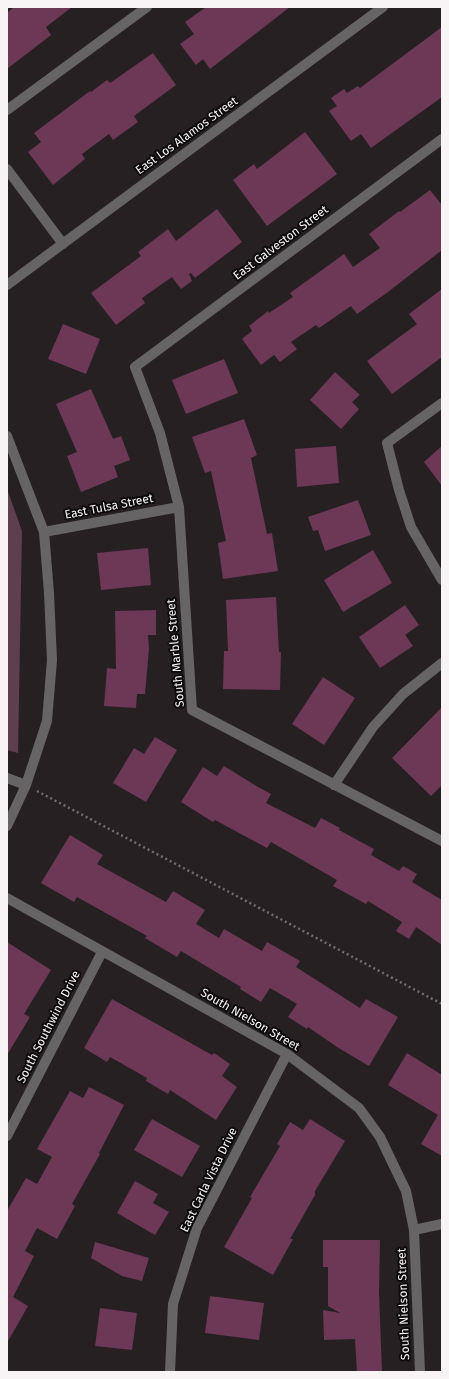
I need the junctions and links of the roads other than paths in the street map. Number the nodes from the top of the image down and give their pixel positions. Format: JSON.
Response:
{"nodes":[{"id":1,"x":147,"y":7,"type":"edge"},
{"id":2,"x":383,"y":7,"type":"edge"},
{"id":3,"x":7,"y":110,"type":"edge"},
{"id":4,"x":442,"y":139,"type":"edge"},
{"id":5,"x":7,"y":169,"type":"edge"},
{"id":6,"x":63,"y":244,"type":"junction"},
{"id":7,"x":7,"y":286,"type":"edge"},
{"id":8,"x":135,"y":367,"type":"joint"},
{"id":9,"x":442,"y":403,"type":"edge"},
{"id":10,"x":7,"y":436,"type":"edge"},
{"id":11,"x":179,"y":507,"type":"junction"},
{"id":12,"x":44,"y":532,"type":"junction"},
{"id":13,"x":442,"y":580,"type":"edge"},
{"id":14,"x":442,"y":663,"type":"edge"},
{"id":15,"x":7,"y":778,"type":"edge"},
{"id":16,"x":26,"y":785,"type":"junction"},
{"id":17,"x":334,"y":785,"type":"junction"},
{"id":18,"x":7,"y":826,"type":"edge"},
{"id":19,"x":442,"y":841,"type":"edge"},
{"id":20,"x":7,"y":898,"type":"edge"},
{"id":21,"x":102,"y":952,"type":"junction"},
{"id":22,"x":287,"y":1054,"type":"junction"},
{"id":23,"x":7,"y":1136,"type":"edge"},
{"id":24,"x":442,"y":1224,"type":"edge"},
{"id":25,"x":414,"y":1230,"type":"junction"},
{"id":26,"x":170,"y":1372,"type":"edge"},
{"id":27,"x":420,"y":1372,"type":"edge"}],
"edges":[{"from":1,"to":3,"type":"street"},
{"from":2,"to":6,"type":"street","name":"East Los Alamos Street"},
{"from":4,"to":8,"type":"street","name":"East Galveston Street"},
{"from":5,"to":6,"type":"street"},
{"from":6,"to":7,"type":"street","name":"East Los Alamos Street"},
{"from":8,"to":11,"type":"street","name":"South Marble Street"},
{"from":9,"to":13,"type":"street"},
{"from":10,"to":12,"type":"street"},
{"from":11,"to":12,"type":"street","name":"East Tulsa Street"},
{"from":11,"to":17,"type":"street","name":"South Marble Street"},
{"from":12,"to":16,"type":"street"},
{"from":14,"to":17,"type":"street"},
{"from":15,"to":16,"type":"street"},
{"from":16,"to":18,"type":"street"},
{"from":17,"to":19,"type":"street","name":"South Marble Street"},
{"from":20,"to":21,"type":"street","name":"South Nielson Street"},
{"from":21,"to":22,"type":"street","name":"South Nielson Street"},
{"from":21,"to":23,"type":"street","name":"South Southwind Drive"},
{"from":22,"to":25,"type":"street","name":"South Nielson Street"},
{"from":22,"to":26,"type":"street","name":"East Carla Vista Drive"},
{"from":24,"to":25,"type":"street"},
{"from":25,"to":27,"type":"street","name":"South Nielson Street"}]}
